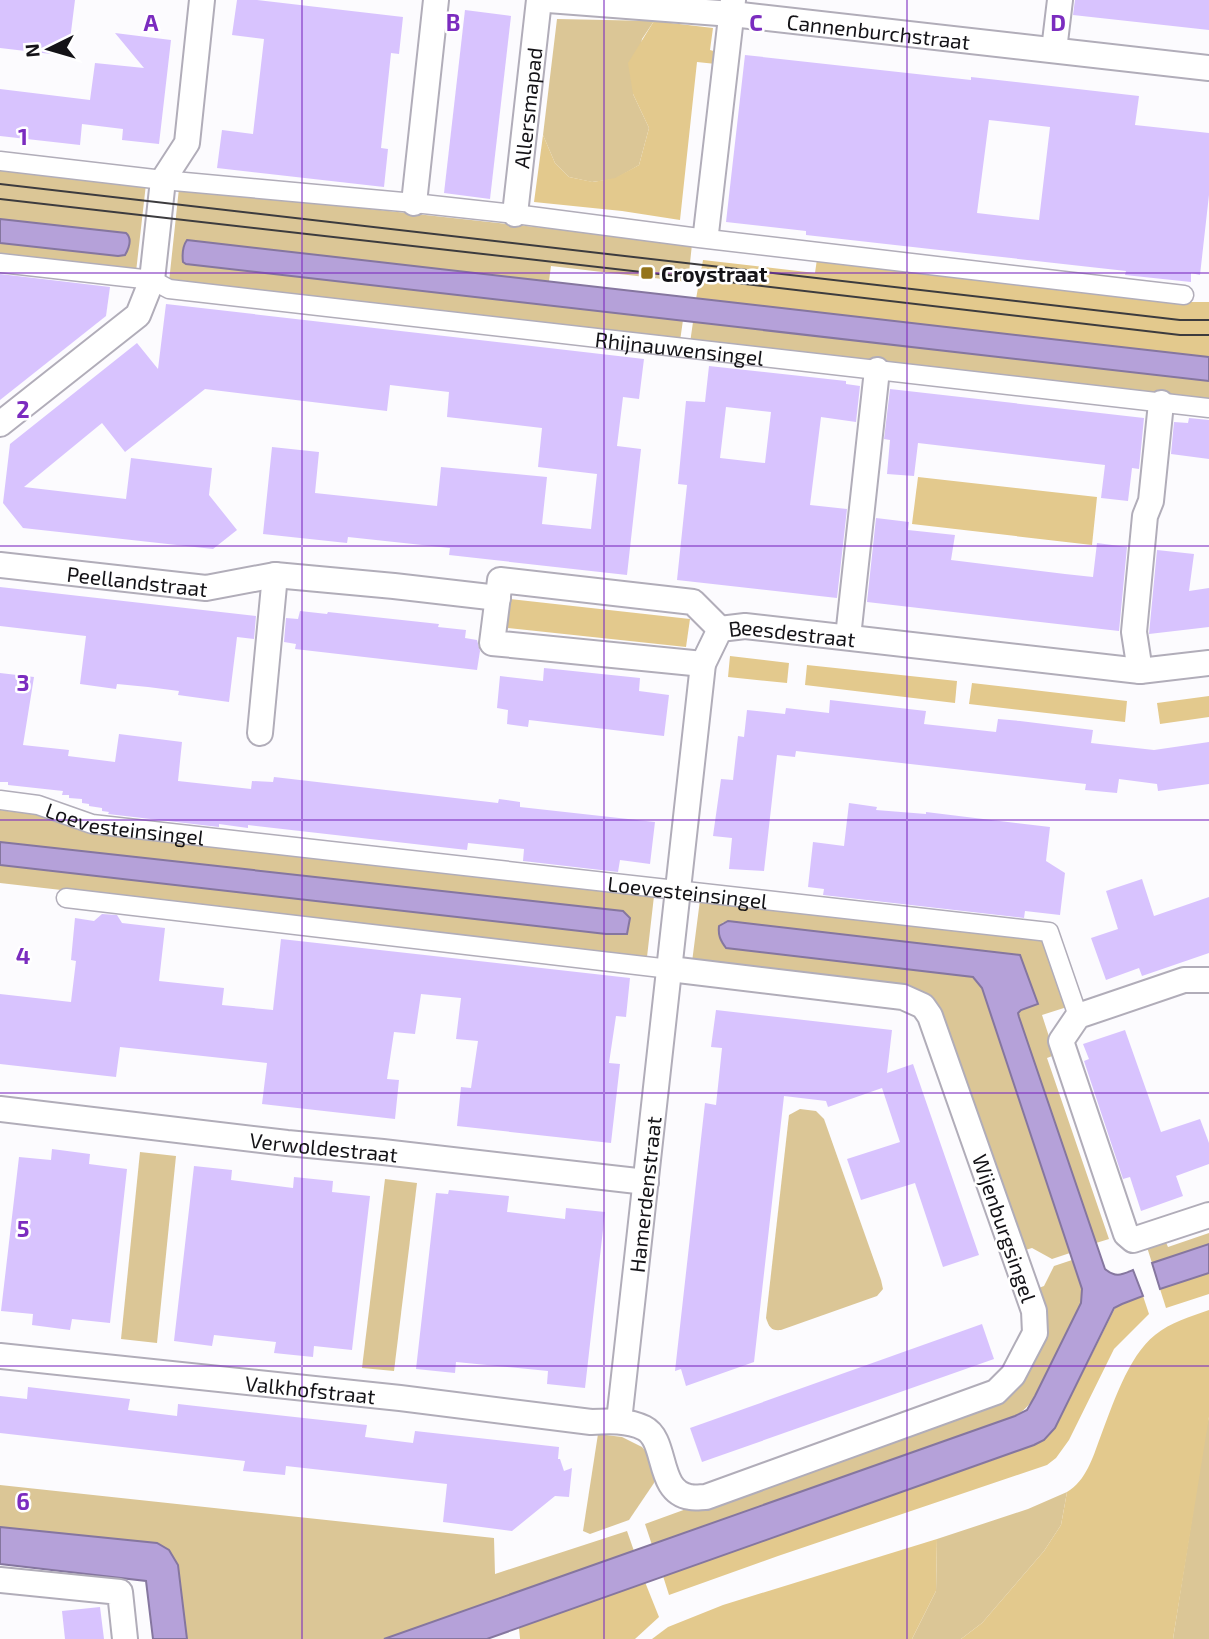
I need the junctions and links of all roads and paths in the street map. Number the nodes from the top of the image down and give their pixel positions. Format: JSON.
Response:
{"nodes":[{"id":1,"x":202,"y":0,"type":"edge"},
{"id":2,"x":436,"y":0,"type":"edge"},
{"id":3,"x":539,"y":0,"type":"edge"},
{"id":4,"x":548,"y":0,"type":"edge"},
{"id":5,"x":1060,"y":0,"type":"edge"},
{"id":6,"x":733,"y":7,"type":"edge"},
{"id":7,"x":1054,"y":50,"type":"junction"},
{"id":8,"x":1209,"y":68,"type":"edge"},
{"id":9,"x":0,"y":161,"type":"edge"},
{"id":10,"x":163,"y":180,"type":"junction"},
{"id":11,"x":414,"y":203,"type":"junction"},
{"id":12,"x":515,"y":214,"type":"junction"},
{"id":13,"x":706,"y":233,"type":"dead end"},
{"id":14,"x":0,"y":263,"type":"edge"},
{"id":15,"x":152,"y":280,"type":"junction"},
{"id":16,"x":1184,"y":295,"type":"dead end"},
{"id":17,"x":877,"y":370,"type":"junction"},
{"id":18,"x":1161,"y":403,"type":"junction"},
{"id":19,"x":1209,"y":408,"type":"edge"},
{"id":20,"x":0,"y":424,"type":"edge"},
{"id":21,"x":0,"y":565,"type":"edge"},
{"id":22,"x":275,"y":575,"type":"junction"},
{"id":23,"x":498,"y":598,"type":"junction"},
{"id":24,"x":720,"y":629,"type":"junction"},
{"id":25,"x":848,"y":637,"type":"junction"},
{"id":26,"x":1209,"y":663,"type":"edge"},
{"id":27,"x":703,"y":664,"type":"junction"},
{"id":28,"x":1140,"y":671,"type":"junction"},
{"id":29,"x":260,"y":733,"type":"dead end"},
{"id":30,"x":0,"y":800,"type":"edge"},
{"id":31,"x":678,"y":890,"type":"junction"},
{"id":32,"x":66,"y":898,"type":"dead end"},
{"id":33,"x":670,"y":969,"type":"junction"},
{"id":34,"x":1209,"y":979,"type":"edge"},
{"id":35,"x":1078,"y":1016,"type":"junction"},
{"id":36,"x":0,"y":1109,"type":"edge"},
{"id":37,"x":646,"y":1182,"type":"junction"},
{"id":38,"x":1209,"y":1214,"type":"edge"},
{"id":39,"x":0,"y":1356,"type":"edge"},
{"id":40,"x":620,"y":1421,"type":"junction"},
{"id":41,"x":0,"y":1580,"type":"edge"},
{"id":42,"x":125,"y":1639,"type":"edge"}],
"edges":[{"from":1,"to":10,"type":"street"},
{"from":2,"to":11,"type":"street"},
{"from":3,"to":12,"type":"street","name":"Allersmapad"},
{"from":4,"to":6,"type":"street","name":"Cannenburchstraat"},
{"from":5,"to":7,"type":"street"},
{"from":6,"to":7,"type":"street","name":"Cannenburchstraat"},
{"from":6,"to":13,"type":"street"},
{"from":7,"to":8,"type":"street","name":"Cannenburchstraat"},
{"from":9,"to":10,"type":"street"},
{"from":10,"to":11,"type":"street"},
{"from":10,"to":15,"type":"street"},
{"from":11,"to":12,"type":"street"},
{"from":12,"to":16,"type":"street"},
{"from":14,"to":15,"type":"street","name":"Rhijnauwensingel"},
{"from":15,"to":17,"type":"street","name":"Rhijnauwensingel"},
{"from":15,"to":20,"type":"street"},
{"from":17,"to":18,"type":"street","name":"Rhijnauwensingel"},
{"from":17,"to":25,"type":"street"},
{"from":18,"to":19,"type":"street","name":"Rhijnauwensingel"},
{"from":18,"to":28,"type":"street"},
{"from":21,"to":22,"type":"street","name":"Peellandstraat"},
{"from":22,"to":23,"type":"street","name":"Peellandstraat"},
{"from":22,"to":29,"type":"street"},
{"from":23,"to":24,"type":"street"},
{"from":23,"to":27,"type":"street"},
{"from":24,"to":25,"type":"street","name":"Beesdestraat"},
{"from":24,"to":27,"type":"street","name":"Beesdestraat"},
{"from":25,"to":28,"type":"street","name":"Beesdestraat"},
{"from":26,"to":28,"type":"street","name":"Beesdestraat"},
{"from":27,"to":31,"type":"street","name":"Beesdestraat"},
{"from":30,"to":31,"type":"street","name":"Loevesteinsingel"},
{"from":31,"to":33,"type":"street","name":"Beesdestraat"},
{"from":31,"to":35,"type":"street","name":"Loevesteinsingel"},
{"from":32,"to":33,"type":"street"},
{"from":33,"to":37,"type":"street","name":"Hamerdenstraat"},
{"from":33,"to":40,"type":"street","name":"Wijenburgsingel"},
{"from":34,"to":35,"type":"street"},
{"from":35,"to":38,"type":"street"},
{"from":36,"to":37,"type":"street","name":"Verwoldestraat"},
{"from":37,"to":40,"type":"street","name":"Hamerdenstraat"},
{"from":39,"to":40,"type":"street","name":"Valkhofstraat"},
{"from":41,"to":42,"type":"street"}]}
